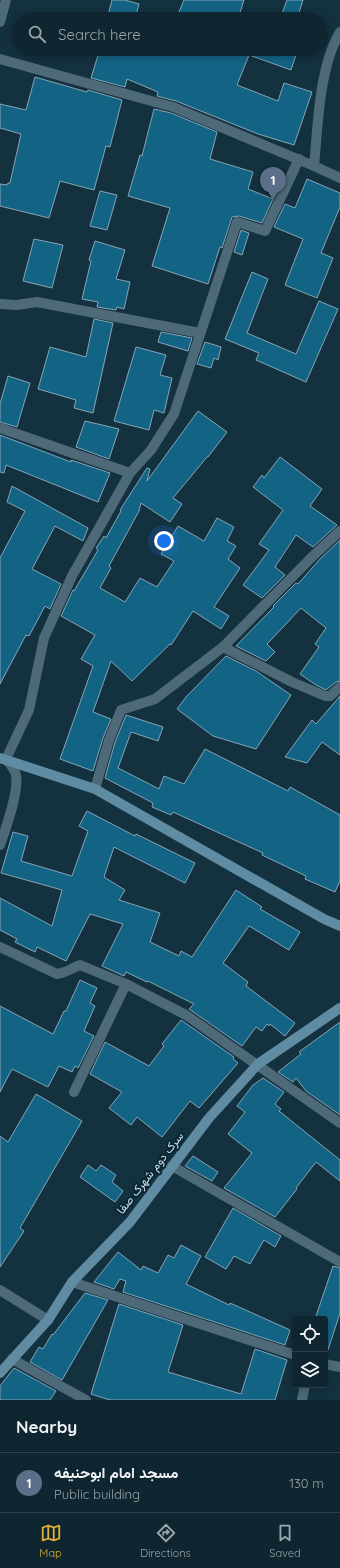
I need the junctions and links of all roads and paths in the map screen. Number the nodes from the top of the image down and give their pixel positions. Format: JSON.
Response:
{"nodes":[{"id":1,"x":6,"y":0,"type":"edge"},
{"id":2,"x":0,"y":22,"type":"edge"},
{"id":3,"x":340,"y":32,"type":"edge"},
{"id":4,"x":0,"y":59,"type":"edge"},
{"id":5,"x":299,"y":160,"type":"junction"},
{"id":6,"x":314,"y":166,"type":"junction"},
{"id":7,"x":340,"y":178,"type":"edge"},
{"id":8,"x":0,"y":304,"type":"edge"},
{"id":9,"x":200,"y":333,"type":"junction"},
{"id":10,"x":0,"y":428,"type":"edge"},
{"id":11,"x":130,"y":473,"type":"junction"},
{"id":12,"x":340,"y":531,"type":"edge"},
{"id":13,"x":223,"y":647,"type":"junction"},
{"id":14,"x":340,"y":687,"type":"edge"},
{"id":15,"x":3,"y":758,"type":"edge"},
{"id":16,"x":95,"y":788,"type":"junction"},
{"id":17,"x":0,"y":845,"type":"edge"},
{"id":18,"x":340,"y":926,"type":"edge"},
{"id":19,"x":0,"y":946,"type":"edge"},
{"id":20,"x":126,"y":984,"type":"junction"},
{"id":21,"x":340,"y":1008,"type":"edge"},
{"id":22,"x":258,"y":1064,"type":"junction"},
{"id":23,"x":74,"y":1092,"type":"dead end"},
{"id":24,"x":340,"y":1123,"type":"edge"},
{"id":25,"x":172,"y":1166,"type":"junction"},
{"id":26,"x":340,"y":1262,"type":"edge"},
{"id":27,"x":72,"y":1282,"type":"junction"},
{"id":28,"x":0,"y":1290,"type":"edge"},
{"id":29,"x":48,"y":1320,"type":"junction"},
{"id":30,"x":292,"y":1354,"type":"edge"},
{"id":31,"x":12,"y":1359,"type":"junction"},
{"id":32,"x":328,"y":1365,"type":"edge"},
{"id":33,"x":340,"y":1367,"type":"edge"},
{"id":34,"x":0,"y":1373,"type":"edge"},
{"id":35,"x":305,"y":1388,"type":"edge"},
{"id":36,"x":86,"y":1400,"type":"edge"},
{"id":37,"x":302,"y":1400,"type":"edge"}],
"edges":[{"from":1,"to":2,"type":"street"},
{"from":3,"to":6,"type":"street"},
{"from":4,"to":5,"type":"street"},
{"from":5,"to":6,"type":"street"},
{"from":5,"to":9,"type":"street"},
{"from":6,"to":7,"type":"street"},
{"from":8,"to":9,"type":"street"},
{"from":9,"to":11,"type":"street"},
{"from":10,"to":11,"type":"street"},
{"from":11,"to":15,"type":"street"},
{"from":12,"to":13,"type":"street"},
{"from":13,"to":14,"type":"street"},
{"from":13,"to":16,"type":"street"},
{"from":15,"to":16,"type":"street"},
{"from":15,"to":17,"type":"street"},
{"from":16,"to":18,"type":"street"},
{"from":19,"to":20,"type":"street"},
{"from":20,"to":22,"type":"street"},
{"from":20,"to":23,"type":"street"},
{"from":21,"to":22,"type":"street","name":"سرک دوم شهرک صفا"},
{"from":22,"to":24,"type":"street"},
{"from":22,"to":25,"type":"street","name":"سرک دوم شهرک صفا"},
{"from":25,"to":26,"type":"street"},
{"from":25,"to":27,"type":"street","name":"سرک دوم شهرک صفا"},
{"from":27,"to":29,"type":"street","name":"سرک دوم شهرک صفا"},
{"from":27,"to":30,"type":"street"},
{"from":28,"to":29,"type":"street"},
{"from":29,"to":31,"type":"street","name":"سرک دوم شهرک صفا"},
{"from":31,"to":34,"type":"street","name":"سرک دوم شهرک صفا"},
{"from":31,"to":36,"type":"street"},
{"from":32,"to":33,"type":"street"},
{"from":35,"to":37,"type":"street"}]}
